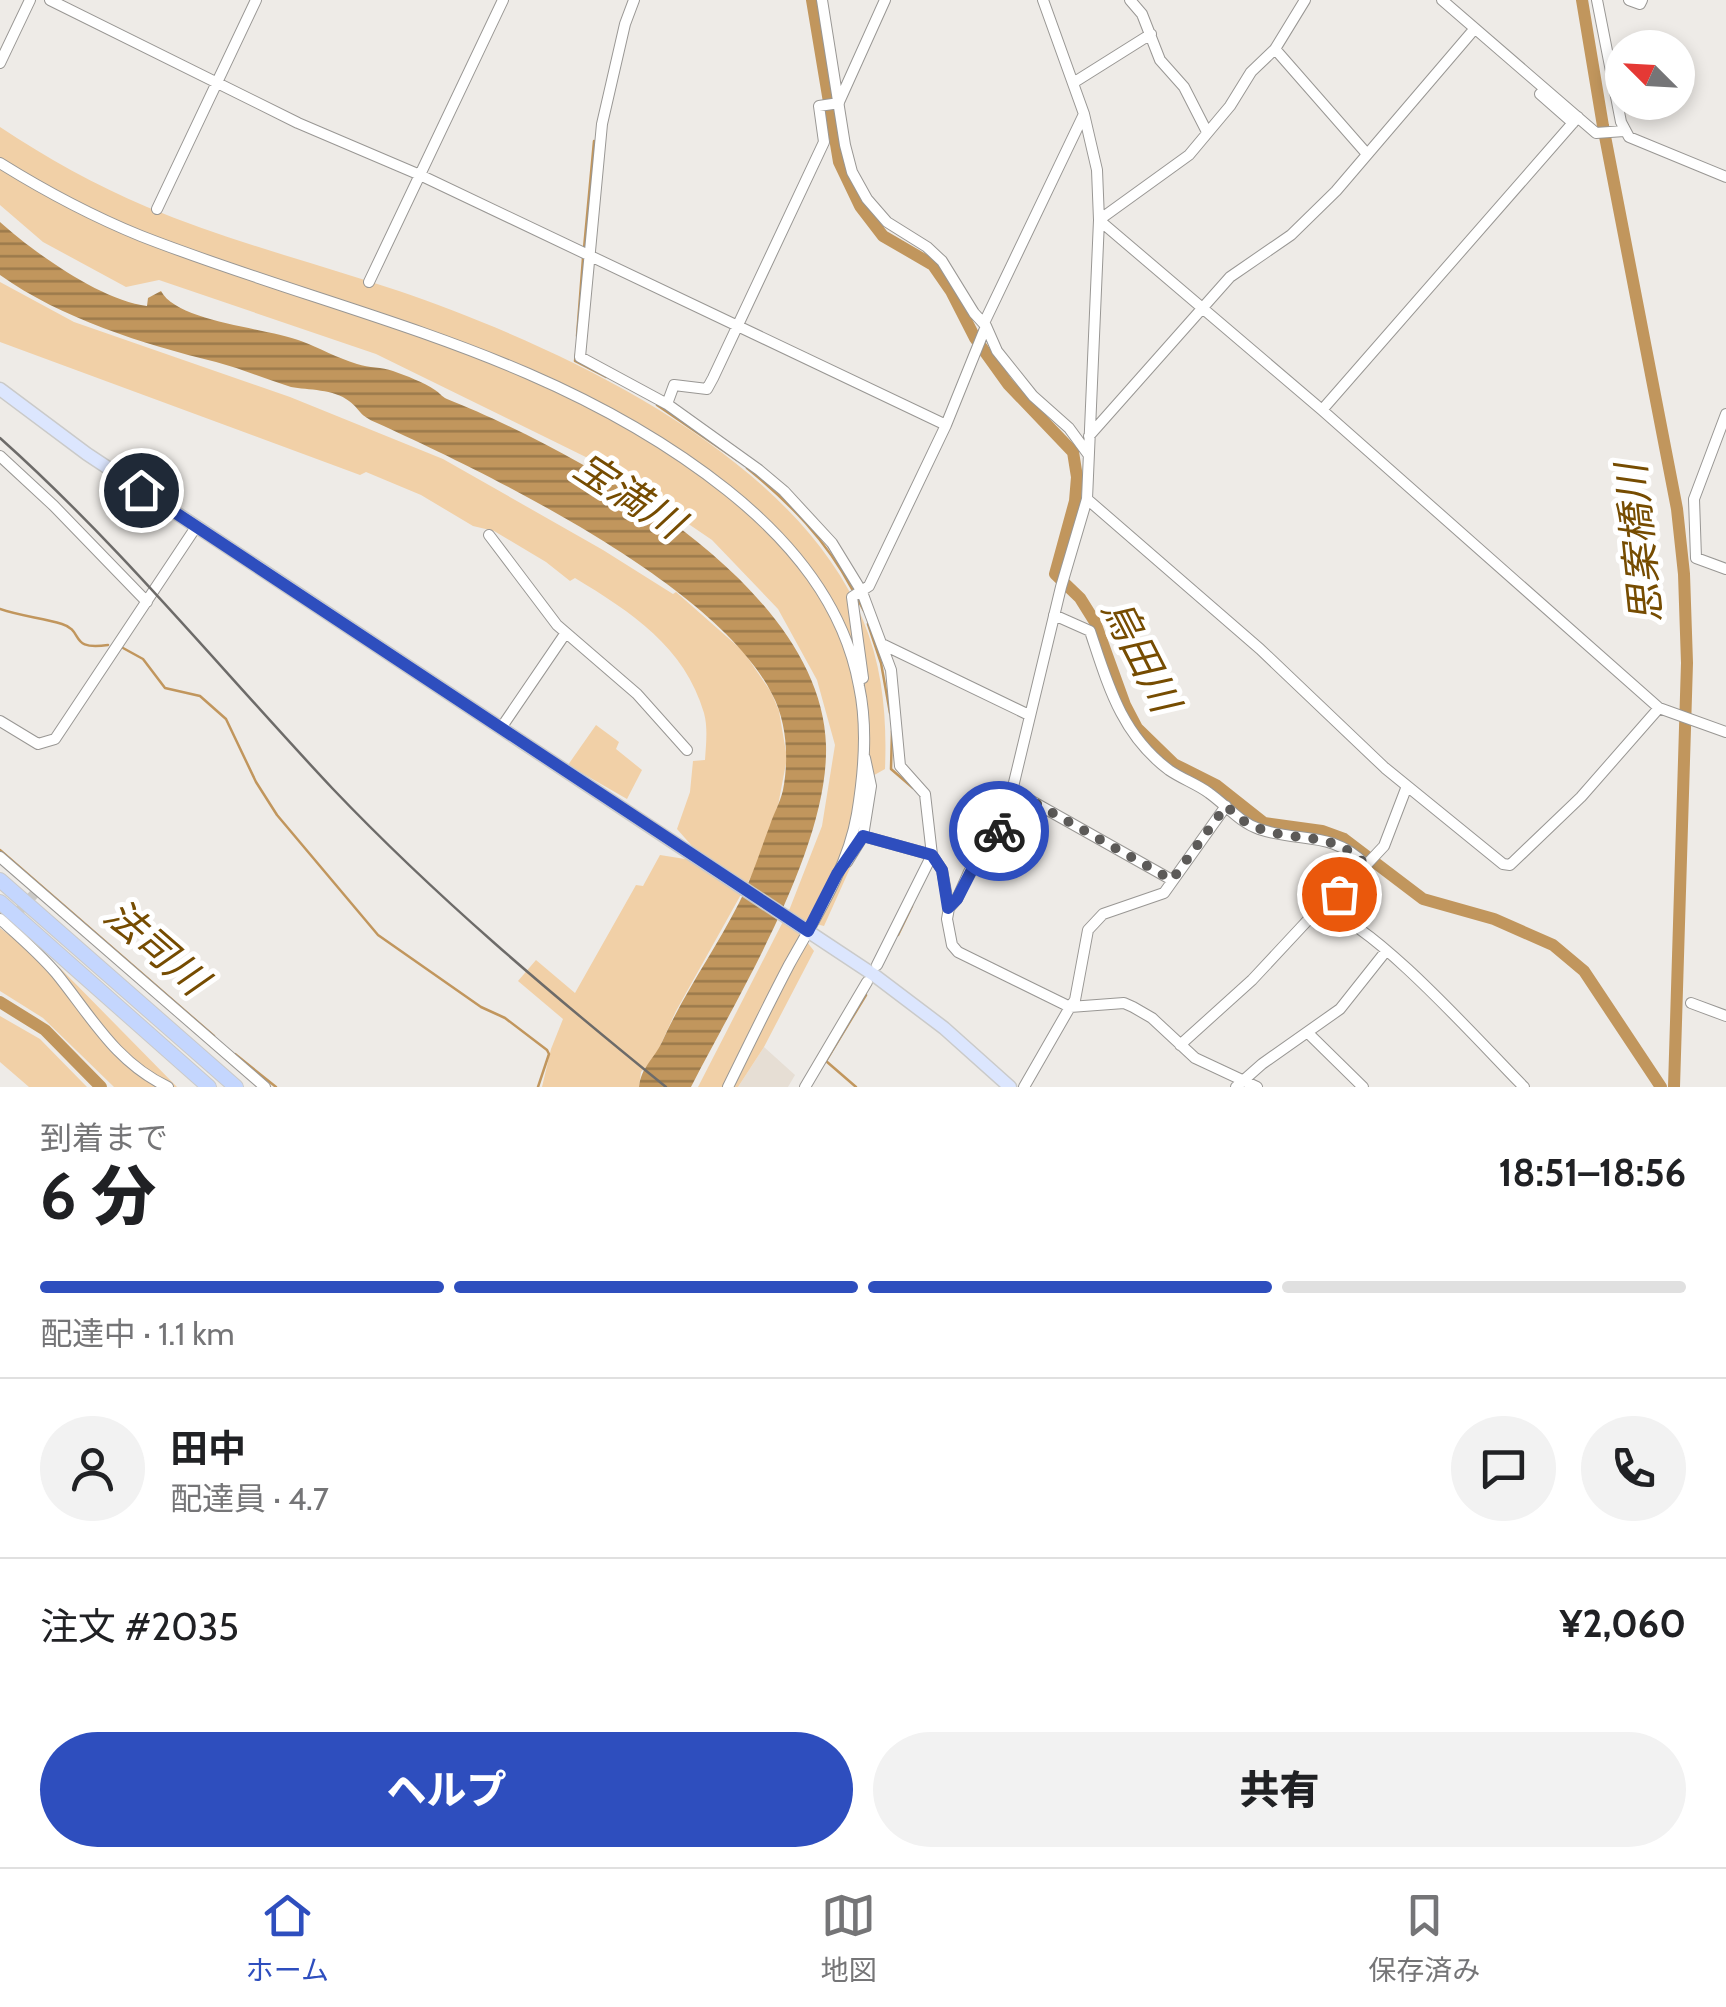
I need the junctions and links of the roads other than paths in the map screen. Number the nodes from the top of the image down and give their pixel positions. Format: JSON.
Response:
{"nodes":[{"id":1,"x":30,"y":0,"type":"edge"},
{"id":2,"x":50,"y":0,"type":"edge"},
{"id":3,"x":256,"y":0,"type":"edge"},
{"id":4,"x":503,"y":0,"type":"edge"},
{"id":5,"x":634,"y":0,"type":"edge"},
{"id":6,"x":822,"y":0,"type":"edge"},
{"id":7,"x":885,"y":0,"type":"edge"},
{"id":8,"x":1043,"y":0,"type":"edge"},
{"id":9,"x":1130,"y":0,"type":"edge"},
{"id":10,"x":1306,"y":0,"type":"edge"},
{"id":11,"x":1434,"y":0,"type":"edge"},
{"id":12,"x":1442,"y":0,"type":"edge"},
{"id":13,"x":1597,"y":0,"type":"edge"},
{"id":14,"x":1630,"y":0,"type":"edge"},
{"id":15,"x":1642,"y":0,"type":"edge"},
{"id":16,"x":1471,"y":33,"type":"junction"},
{"id":17,"x":1150,"y":34,"type":"junction"},
{"id":18,"x":1275,"y":48,"type":"junction"},
{"id":19,"x":0,"y":63,"type":"edge"},
{"id":20,"x":217,"y":83,"type":"junction"},
{"id":21,"x":1072,"y":83,"type":"junction"},
{"id":22,"x":837,"y":103,"type":"junction"},
{"id":23,"x":1084,"y":114,"type":"junction"},
{"id":24,"x":1575,"y":120,"type":"junction"},
{"id":25,"x":1621,"y":131,"type":"junction"},
{"id":26,"x":1207,"y":132,"type":"junction"},
{"id":27,"x":1367,"y":154,"type":"junction"},
{"id":28,"x":0,"y":163,"type":"edge"},
{"id":29,"x":420,"y":175,"type":"junction"},
{"id":30,"x":1726,"y":177,"type":"edge"},
{"id":31,"x":157,"y":209,"type":"dead end"},
{"id":32,"x":1099,"y":220,"type":"junction"},
{"id":33,"x":588,"y":255,"type":"junction"},
{"id":34,"x":369,"y":282,"type":"dead end"},
{"id":35,"x":1204,"y":308,"type":"junction"},
{"id":36,"x":985,"y":324,"type":"junction"},
{"id":37,"x":738,"y":325,"type":"junction"},
{"id":38,"x":0,"y":389,"type":"edge"},
{"id":39,"x":667,"y":404,"type":"junction"},
{"id":40,"x":1322,"y":410,"type":"junction"},
{"id":41,"x":1726,"y":414,"type":"edge"},
{"id":42,"x":946,"y":424,"type":"junction"},
{"id":43,"x":1090,"y":436,"type":"junction"},
{"id":44,"x":1089,"y":455,"type":"junction"},
{"id":45,"x":0,"y":456,"type":"edge"},
{"id":46,"x":1087,"y":499,"type":"junction"},
{"id":47,"x":196,"y":527,"type":"junction"},
{"id":48,"x":489,"y":535,"type":"dead end"},
{"id":49,"x":1726,"y":569,"type":"edge"},
{"id":50,"x":857,"y":595,"type":"junction"},
{"id":51,"x":147,"y":602,"type":"junction"},
{"id":52,"x":1054,"y":615,"type":"junction"},
{"id":53,"x":565,"y":634,"type":"junction"},
{"id":54,"x":884,"y":645,"type":"junction"},
{"id":55,"x":862,"y":701,"type":"junction"},
{"id":56,"x":1659,"y":708,"type":"junction"},
{"id":57,"x":1030,"y":714,"type":"junction"},
{"id":58,"x":0,"y":721,"type":"edge"},
{"id":59,"x":501,"y":728,"type":"junction"},
{"id":60,"x":1726,"y":732,"type":"edge"},
{"id":61,"x":688,"y":750,"type":"dead end"},
{"id":62,"x":864,"y":755,"type":"junction"},
{"id":63,"x":1408,"y":786,"type":"junction"},
{"id":64,"x":1012,"y":790,"type":"junction"},
{"id":65,"x":1226,"y":806,"type":"junction"},
{"id":66,"x":863,"y":836,"type":"junction"},
{"id":67,"x":0,"y":857,"type":"edge"},
{"id":68,"x":936,"y":860,"type":"junction"},
{"id":69,"x":1371,"y":860,"type":"junction"},
{"id":70,"x":837,"y":874,"type":"junction"},
{"id":71,"x":0,"y":880,"type":"edge"},
{"id":72,"x":1172,"y":880,"type":"junction"},
{"id":73,"x":0,"y":902,"type":"edge"},
{"id":74,"x":948,"y":908,"type":"junction"},
{"id":75,"x":1327,"y":912,"type":"junction"},
{"id":76,"x":5,"y":922,"type":"edge"},
{"id":77,"x":807,"y":930,"type":"junction"},
{"id":78,"x":1386,"y":952,"type":"junction"},
{"id":79,"x":876,"y":965,"type":"dead end"},
{"id":80,"x":867,"y":982,"type":"dead end"},
{"id":81,"x":1691,"y":1003,"type":"dead end"},
{"id":82,"x":1070,"y":1006,"type":"junction"},
{"id":83,"x":1726,"y":1016,"type":"edge"},
{"id":84,"x":1308,"y":1034,"type":"junction"},
{"id":85,"x":1180,"y":1045,"type":"junction"},
{"id":86,"x":1240,"y":1083,"type":"edge"},
{"id":87,"x":168,"y":1087,"type":"edge"},
{"id":88,"x":209,"y":1087,"type":"edge"},
{"id":89,"x":236,"y":1087,"type":"edge"},
{"id":90,"x":265,"y":1087,"type":"edge"},
{"id":91,"x":728,"y":1087,"type":"edge"},
{"id":92,"x":805,"y":1087,"type":"edge"},
{"id":93,"x":1010,"y":1087,"type":"edge"},
{"id":94,"x":1024,"y":1087,"type":"edge"},
{"id":95,"x":1258,"y":1087,"type":"edge"},
{"id":96,"x":1363,"y":1087,"type":"edge"},
{"id":97,"x":1524,"y":1087,"type":"edge"}],
"edges":[{"from":1,"to":19,"type":"street"},
{"from":2,"to":20,"type":"street"},
{"from":3,"to":20,"type":"street"},
{"from":4,"to":29,"type":"street"},
{"from":5,"to":33,"type":"street"},
{"from":6,"to":22,"type":"street"},
{"from":7,"to":22,"type":"street"},
{"from":8,"to":21,"type":"street"},
{"from":9,"to":17,"type":"street"},
{"from":10,"to":18,"type":"street"},
{"from":11,"to":16,"type":"street"},
{"from":12,"to":24,"type":"street"},
{"from":13,"to":25,"type":"street"},
{"from":14,"to":15,"type":"street"},
{"from":16,"to":24,"type":"street"},
{"from":16,"to":27,"type":"street"},
{"from":17,"to":21,"type":"street"},
{"from":17,"to":26,"type":"street"},
{"from":18,"to":26,"type":"street"},
{"from":18,"to":27,"type":"street"},
{"from":20,"to":29,"type":"street"},
{"from":20,"to":31,"type":"street"},
{"from":21,"to":23,"type":"street"},
{"from":22,"to":36,"type":"street"},
{"from":22,"to":37,"type":"street"},
{"from":23,"to":32,"type":"street"},
{"from":23,"to":36,"type":"street"},
{"from":24,"to":25,"type":"street"},
{"from":24,"to":40,"type":"street"},
{"from":25,"to":30,"type":"street"},
{"from":26,"to":32,"type":"street"},
{"from":27,"to":35,"type":"street"},
{"from":28,"to":55,"type":"street"},
{"from":29,"to":33,"type":"street"},
{"from":29,"to":34,"type":"street"},
{"from":32,"to":35,"type":"street"},
{"from":32,"to":43,"type":"street"},
{"from":33,"to":37,"type":"street"},
{"from":33,"to":39,"type":"street"},
{"from":35,"to":40,"type":"street"},
{"from":35,"to":43,"type":"street"},
{"from":36,"to":42,"type":"street"},
{"from":36,"to":44,"type":"street"},
{"from":37,"to":39,"type":"street"},
{"from":37,"to":42,"type":"street"},
{"from":38,"to":47,"type":"main road"},
{"from":39,"to":50,"type":"street"},
{"from":40,"to":56,"type":"street"},
{"from":41,"to":49,"type":"street"},
{"from":42,"to":50,"type":"street"},
{"from":43,"to":44,"type":"street"},
{"from":44,"to":46,"type":"street"},
{"from":45,"to":51,"type":"street"},
{"from":46,"to":52,"type":"street"},
{"from":46,"to":63,"type":"street"},
{"from":47,"to":51,"type":"street"},
{"from":47,"to":59,"type":"main road"},
{"from":48,"to":53,"type":"street"},
{"from":50,"to":54,"type":"street"},
{"from":50,"to":55,"type":"street"},
{"from":51,"to":58,"type":"street"},
{"from":52,"to":57,"type":"street"},
{"from":52,"to":65,"type":"street"},
{"from":53,"to":59,"type":"street"},
{"from":53,"to":61,"type":"street"},
{"from":54,"to":57,"type":"street"},
{"from":54,"to":68,"type":"street"},
{"from":55,"to":62,"type":"street"},
{"from":56,"to":60,"type":"street"},
{"from":56,"to":63,"type":"street"},
{"from":57,"to":64,"type":"street"},
{"from":59,"to":77,"type":"main road"},
{"from":62,"to":66,"type":"street"},
{"from":62,"to":70,"type":"street"},
{"from":63,"to":69,"type":"street"},
{"from":64,"to":72,"type":"street"},
{"from":64,"to":74,"type":"street"},
{"from":65,"to":69,"type":"street"},
{"from":65,"to":72,"type":"street"},
{"from":66,"to":68,"type":"street"},
{"from":66,"to":70,"type":"street"},
{"from":67,"to":90,"type":"street"},
{"from":68,"to":74,"type":"street"},
{"from":68,"to":79,"type":"street"},
{"from":69,"to":75,"type":"street"},
{"from":70,"to":77,"type":"street"},
{"from":71,"to":89,"type":"highway"},
{"from":72,"to":82,"type":"street"},
{"from":73,"to":88,"type":"highway"},
{"from":74,"to":82,"type":"street"},
{"from":75,"to":78,"type":"street"},
{"from":75,"to":85,"type":"street"},
{"from":76,"to":87,"type":"street"},
{"from":77,"to":91,"type":"street"},
{"from":77,"to":93,"type":"main road"},
{"from":78,"to":84,"type":"street"},
{"from":78,"to":97,"type":"street"},
{"from":80,"to":92,"type":"street"},
{"from":81,"to":83,"type":"street"},
{"from":82,"to":85,"type":"street"},
{"from":82,"to":94,"type":"street"},
{"from":84,"to":86,"type":"street"},
{"from":84,"to":96,"type":"street"},
{"from":85,"to":86,"type":"street"},
{"from":86,"to":95,"type":"street"}]}
